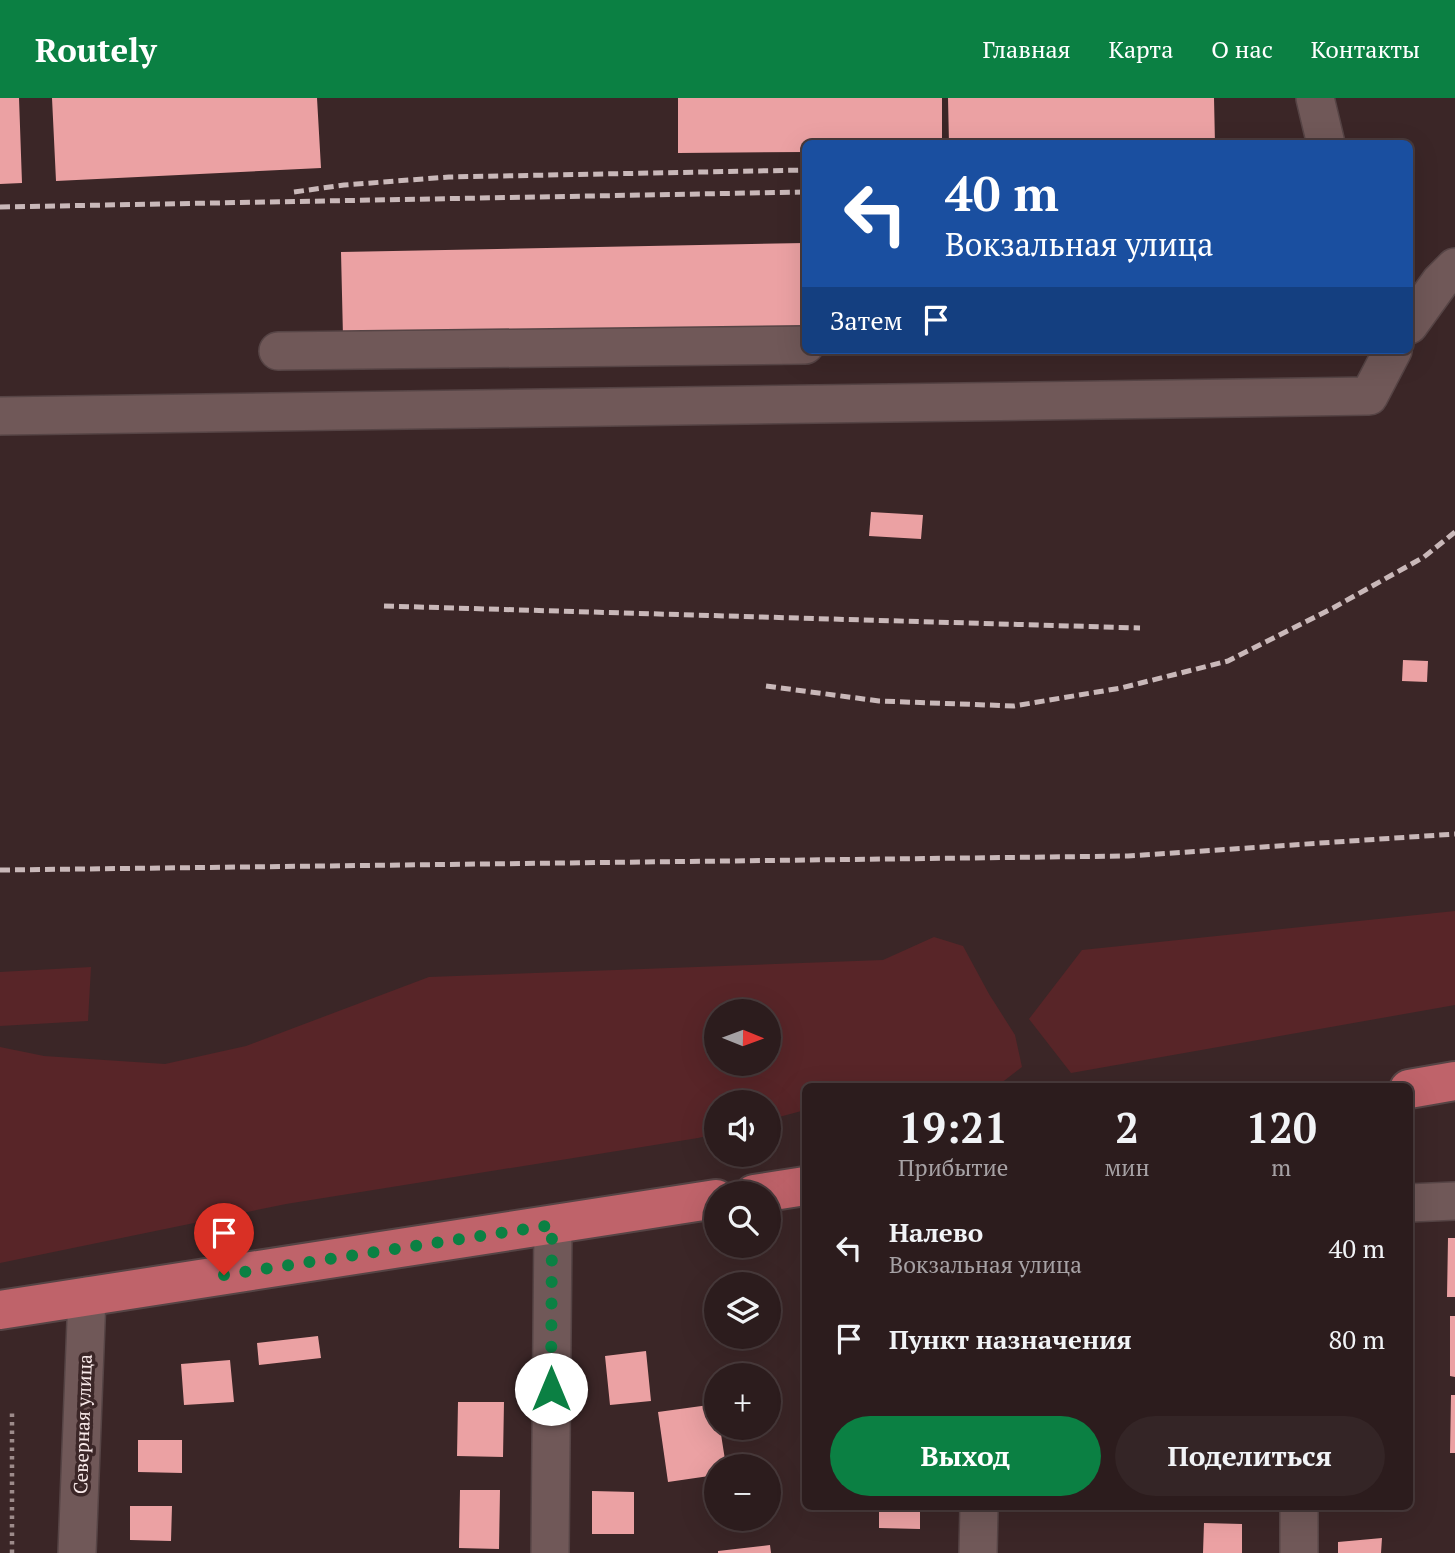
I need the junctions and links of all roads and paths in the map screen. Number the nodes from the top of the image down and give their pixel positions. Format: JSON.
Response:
{"nodes":[{"id":1,"x":1315,"y":98,"type":"edge"},
{"id":2,"x":1325,"y":140,"type":"edge"},
{"id":3,"x":1455,"y":267,"type":"edge"},
{"id":4,"x":1413,"y":319,"type":"edge"},
{"id":5,"x":802,"y":345,"type":"edge"},
{"id":6,"x":278,"y":351,"type":"dead end"},
{"id":7,"x":1391,"y":354,"type":"edge"},
{"id":8,"x":0,"y":416,"type":"edge"},
{"id":9,"x":1455,"y":1081,"type":"edge"},
{"id":10,"x":1413,"y":1088,"type":"edge"},
{"id":11,"x":802,"y":1186,"type":"edge"},
{"id":12,"x":781,"y":1189,"type":"edge"},
{"id":13,"x":704,"y":1201,"type":"edge"},
{"id":14,"x":1455,"y":1201,"type":"edge"},
{"id":15,"x":1413,"y":1203,"type":"edge"},
{"id":16,"x":552,"y":1225,"type":"junction"},
{"id":17,"x":87,"y":1296,"type":"junction"},
{"id":18,"x":0,"y":1310,"type":"edge"},
{"id":19,"x":12,"y":1411,"type":"dead end"},
{"id":20,"x":979,"y":1510,"type":"edge"},
{"id":21,"x":1299,"y":1510,"type":"edge"},
{"id":22,"x":12,"y":1553,"type":"edge"},
{"id":23,"x":77,"y":1553,"type":"edge"},
{"id":24,"x":550,"y":1553,"type":"edge"},
{"id":25,"x":978,"y":1553,"type":"edge"},
{"id":26,"x":1299,"y":1553,"type":"edge"}],
"edges":[{"from":1,"to":2,"type":"street"},
{"from":3,"to":4,"type":"street"},
{"from":5,"to":6,"type":"street"},
{"from":7,"to":8,"type":"street"},
{"from":9,"to":10,"type":"main road"},
{"from":11,"to":12,"type":"main road"},
{"from":13,"to":16,"type":"main road"},
{"from":14,"to":15,"type":"street"},
{"from":16,"to":17,"type":"main road"},
{"from":16,"to":24,"type":"street"},
{"from":17,"to":18,"type":"main road"},
{"from":17,"to":23,"type":"street","name":"Северная улица"},
{"from":19,"to":22,"type":"path"},
{"from":20,"to":25,"type":"street"},
{"from":21,"to":26,"type":"street"}]}
